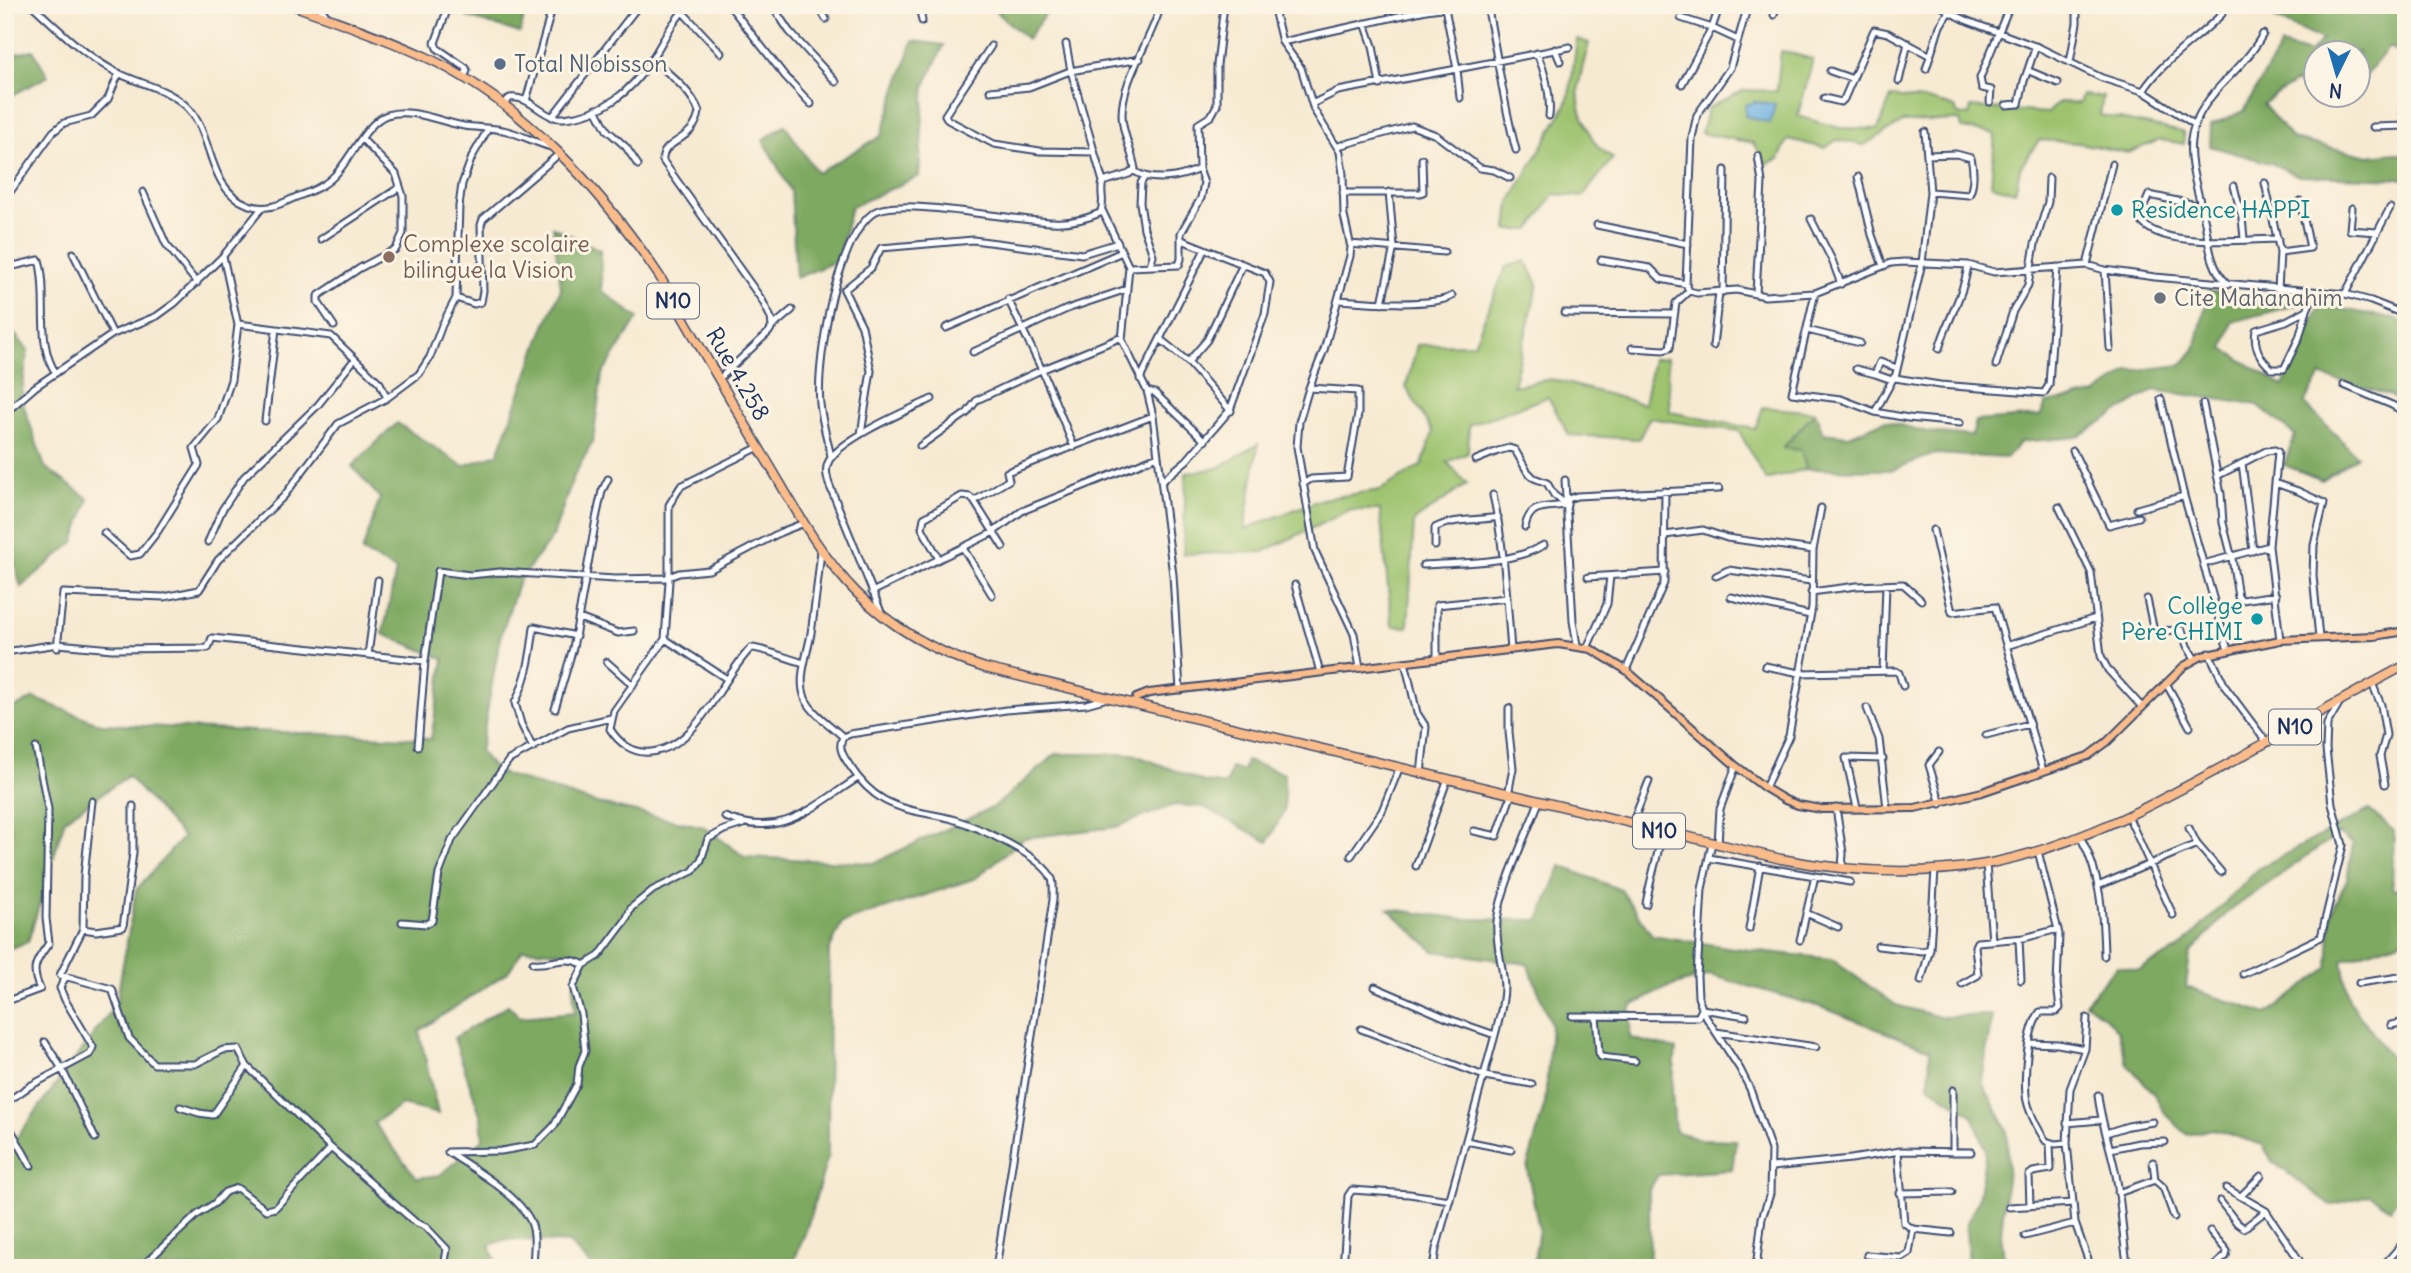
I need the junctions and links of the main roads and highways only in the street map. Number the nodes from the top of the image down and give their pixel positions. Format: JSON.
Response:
{"nodes":[{"id":1,"x":292,"y":5,"type":"edge"},
{"id":2,"x":2406,"y":631,"type":"edge"},
{"id":3,"x":2406,"y":665,"type":"edge"},
{"id":4,"x":1133,"y":701,"type":"junction"}],
"edges":[{"from":1,"to":4,"type":"highway","name":"Rue 4.258","number":"N10"},
{"from":2,"to":4,"type":"main road"},
{"from":3,"to":4,"type":"highway","number":"N10"}]}
